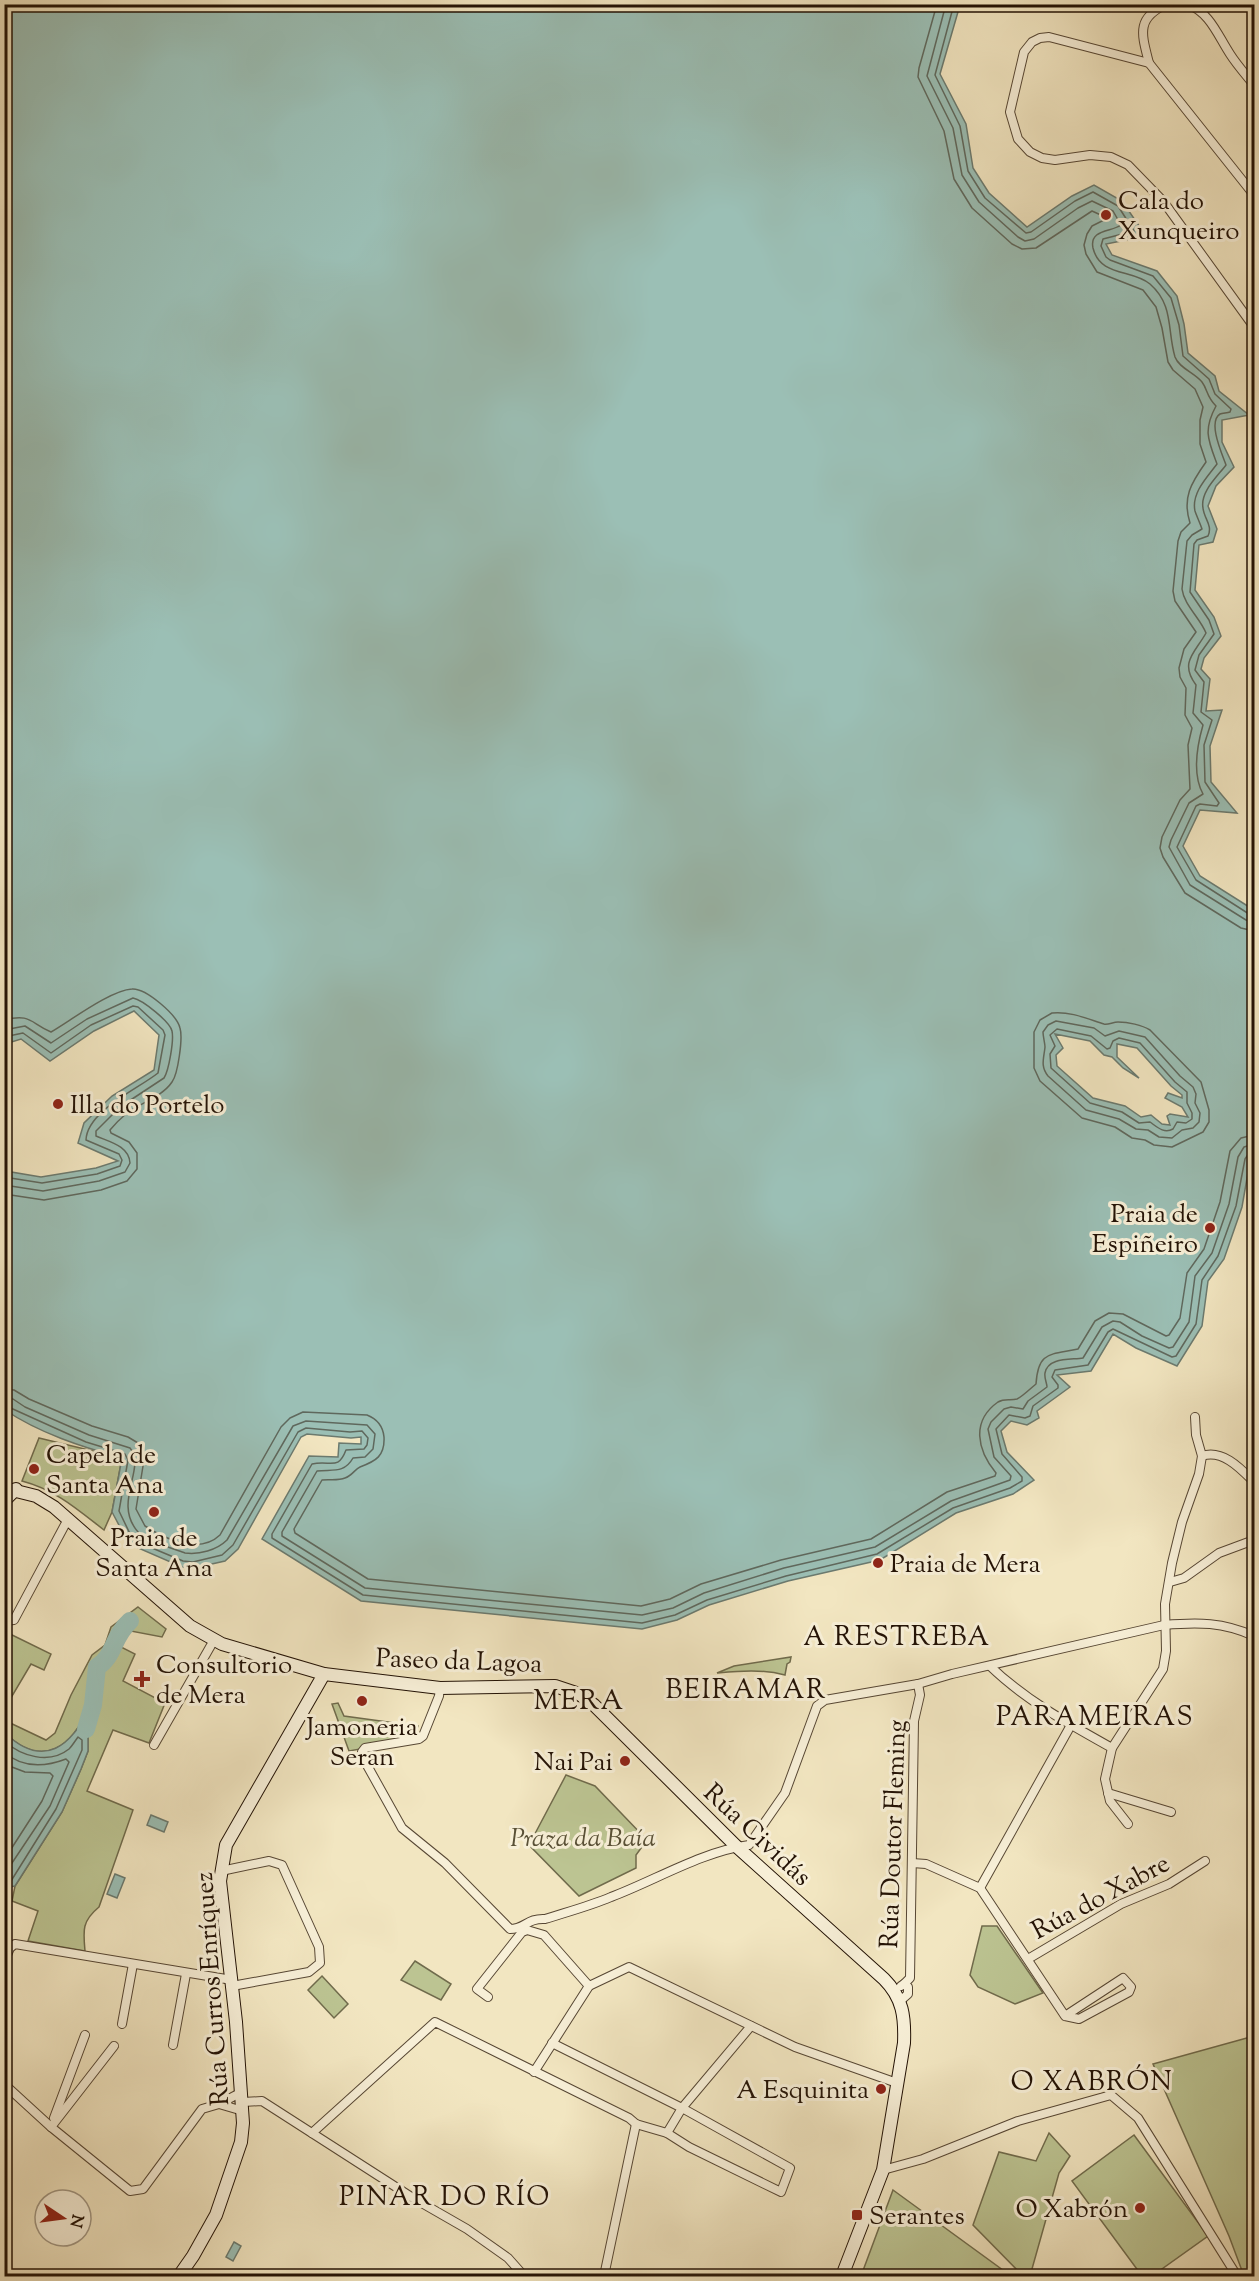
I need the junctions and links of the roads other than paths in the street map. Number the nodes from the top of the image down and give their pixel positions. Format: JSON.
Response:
{"nodes":[{"id":1,"x":1167,"y":4,"type":"edge"},
{"id":2,"x":1187,"y":4,"type":"edge"},
{"id":3,"x":1149,"y":63,"type":"junction"},
{"id":4,"x":1254,"y":85,"type":"edge"},
{"id":5,"x":1254,"y":195,"type":"edge"},
{"id":6,"x":1254,"y":327,"type":"edge"},
{"id":7,"x":1195,"y":1417,"type":"dead end"},
{"id":8,"x":1202,"y":1456,"type":"junction"},
{"id":9,"x":1254,"y":1482,"type":"edge"},
{"id":10,"x":10,"y":1489,"type":"edge"},
{"id":11,"x":4,"y":1501,"type":"edge"},
{"id":12,"x":68,"y":1519,"type":"junction"},
{"id":13,"x":1254,"y":1540,"type":"edge"},
{"id":14,"x":1170,"y":1582,"type":"junction"},
{"id":15,"x":4,"y":1621,"type":"edge"},
{"id":16,"x":1164,"y":1625,"type":"junction"},
{"id":17,"x":1254,"y":1636,"type":"edge"},
{"id":18,"x":214,"y":1640,"type":"junction"},
{"id":19,"x":990,"y":1666,"type":"junction"},
{"id":20,"x":324,"y":1674,"type":"junction"},
{"id":21,"x":918,"y":1684,"type":"junction"},
{"id":22,"x":440,"y":1688,"type":"junction"},
{"id":23,"x":594,"y":1705,"type":"joint"},
{"id":24,"x":1071,"y":1725,"type":"junction"},
{"id":25,"x":153,"y":1744,"type":"dead end"},
{"id":26,"x":1112,"y":1748,"type":"junction"},
{"id":27,"x":1108,"y":1793,"type":"junction"},
{"id":28,"x":1171,"y":1812,"type":"dead end"},
{"id":29,"x":1128,"y":1824,"type":"dead end"},
{"id":30,"x":736,"y":1846,"type":"junction"},
{"id":31,"x":1204,"y":1861,"type":"dead end"},
{"id":32,"x":912,"y":1863,"type":"junction"},
{"id":33,"x":221,"y":1871,"type":"junction"},
{"id":34,"x":980,"y":1888,"type":"junction"},
{"id":35,"x":1028,"y":1959,"type":"junction"},
{"id":36,"x":4,"y":1962,"type":"edge"},
{"id":37,"x":133,"y":1964,"type":"junction"},
{"id":38,"x":186,"y":1974,"type":"junction"},
{"id":39,"x":232,"y":1983,"type":"junction"},
{"id":40,"x":590,"y":1986,"type":"junction"},
{"id":41,"x":900,"y":1992,"type":"junction"},
{"id":42,"x":488,"y":1997,"type":"dead end"},
{"id":43,"x":1065,"y":2016,"type":"junction"},
{"id":44,"x":122,"y":2024,"type":"dead end"},
{"id":45,"x":751,"y":2026,"type":"junction"},
{"id":46,"x":85,"y":2035,"type":"dead end"},
{"id":47,"x":552,"y":2043,"type":"junction"},
{"id":48,"x":173,"y":2045,"type":"dead end"},
{"id":49,"x":114,"y":2046,"type":"dead end"},
{"id":50,"x":534,"y":2072,"type":"junction"},
{"id":51,"x":897,"y":2083,"type":"junction"},
{"id":52,"x":4,"y":2084,"type":"edge"},
{"id":53,"x":243,"y":2101,"type":"junction"},
{"id":54,"x":219,"y":2104,"type":"junction"},
{"id":55,"x":682,"y":2108,"type":"junction"},
{"id":56,"x":636,"y":2124,"type":"junction"},
{"id":57,"x":51,"y":2127,"type":"junction"},
{"id":58,"x":312,"y":2133,"type":"junction"},
{"id":59,"x":667,"y":2133,"type":"junction"},
{"id":60,"x":883,"y":2170,"type":"junction"},
{"id":61,"x":178,"y":2277,"type":"edge"},
{"id":62,"x":524,"y":2277,"type":"edge"},
{"id":63,"x":604,"y":2277,"type":"edge"},
{"id":64,"x":842,"y":2277,"type":"edge"},
{"id":65,"x":1237,"y":2277,"type":"edge"}],
"edges":[{"from":1,"to":3,"type":"street"},
{"from":2,"to":4,"type":"street"},
{"from":3,"to":5,"type":"street"},
{"from":3,"to":6,"type":"street"},
{"from":7,"to":8,"type":"street"},
{"from":8,"to":9,"type":"street"},
{"from":8,"to":14,"type":"street"},
{"from":10,"to":11,"type":"main road"},
{"from":10,"to":12,"type":"main road","name":"Paseo da Lagoa"},
{"from":12,"to":15,"type":"street"},
{"from":12,"to":18,"type":"main road","name":"Paseo da Lagoa"},
{"from":13,"to":14,"type":"street"},
{"from":14,"to":16,"type":"street"},
{"from":16,"to":17,"type":"street"},
{"from":16,"to":19,"type":"street"},
{"from":16,"to":26,"type":"street"},
{"from":18,"to":20,"type":"main road","name":"Paseo da Lagoa"},
{"from":18,"to":25,"type":"street"},
{"from":19,"to":21,"type":"street"},
{"from":19,"to":24,"type":"street"},
{"from":20,"to":22,"type":"main road","name":"Paseo da Lagoa"},
{"from":20,"to":33,"type":"main road","name":"Rúa Curros Enríquez"},
{"from":21,"to":30,"type":"street"},
{"from":21,"to":32,"type":"street","name":"Rúa Doutor Fleming"},
{"from":22,"to":23,"type":"main road","name":"Paseo da Lagoa"},
{"from":22,"to":30,"type":"street"},
{"from":23,"to":30,"type":"main road","name":"Rúa Cividás"},
{"from":24,"to":26,"type":"street"},
{"from":24,"to":34,"type":"street"},
{"from":26,"to":27,"type":"street"},
{"from":27,"to":28,"type":"street"},
{"from":27,"to":29,"type":"street"},
{"from":30,"to":41,"type":"main road","name":"Rúa Cividás"},
{"from":31,"to":35,"type":"street","name":"Rúa do Xabre"},
{"from":32,"to":34,"type":"street"},
{"from":32,"to":41,"type":"street","name":"Rúa Doutor Fleming"},
{"from":33,"to":39,"type":"main road","name":"Rúa Curros Enríquez"},
{"from":33,"to":39,"type":"street"},
{"from":34,"to":35,"type":"street","name":"Rúa do Xabre"},
{"from":35,"to":43,"type":"street"},
{"from":36,"to":37,"type":"street"},
{"from":37,"to":38,"type":"street"},
{"from":37,"to":44,"type":"street"},
{"from":38,"to":39,"type":"street"},
{"from":38,"to":48,"type":"street"},
{"from":39,"to":53,"type":"main road","name":"Rúa Curros Enríquez"},
{"from":40,"to":42,"type":"street"},
{"from":40,"to":45,"type":"street"},
{"from":40,"to":47,"type":"street"},
{"from":41,"to":51,"type":"main road","name":"Rúa Doutor Fleming"},
{"from":43,"to":43,"type":"street"},
{"from":45,"to":51,"type":"street"},
{"from":45,"to":55,"type":"street"},
{"from":46,"to":57,"type":"street"},
{"from":47,"to":50,"type":"street"},
{"from":47,"to":55,"type":"street"},
{"from":49,"to":57,"type":"street"},
{"from":50,"to":56,"type":"street"},
{"from":50,"to":58,"type":"street"},
{"from":51,"to":60,"type":"main road","name":"Rúa Doutor Fleming"},
{"from":52,"to":57,"type":"street"},
{"from":53,"to":54,"type":"street"},
{"from":53,"to":54,"type":"street"},
{"from":53,"to":58,"type":"street"},
{"from":53,"to":61,"type":"main road","name":"Rúa Curros Enríquez"},
{"from":54,"to":57,"type":"street"},
{"from":55,"to":59,"type":"street"},
{"from":55,"to":59,"type":"street"},
{"from":56,"to":59,"type":"street"},
{"from":56,"to":63,"type":"street"},
{"from":58,"to":62,"type":"street"},
{"from":60,"to":64,"type":"main road","name":"Rúa Doutor Fleming"},
{"from":60,"to":65,"type":"street"}]}
